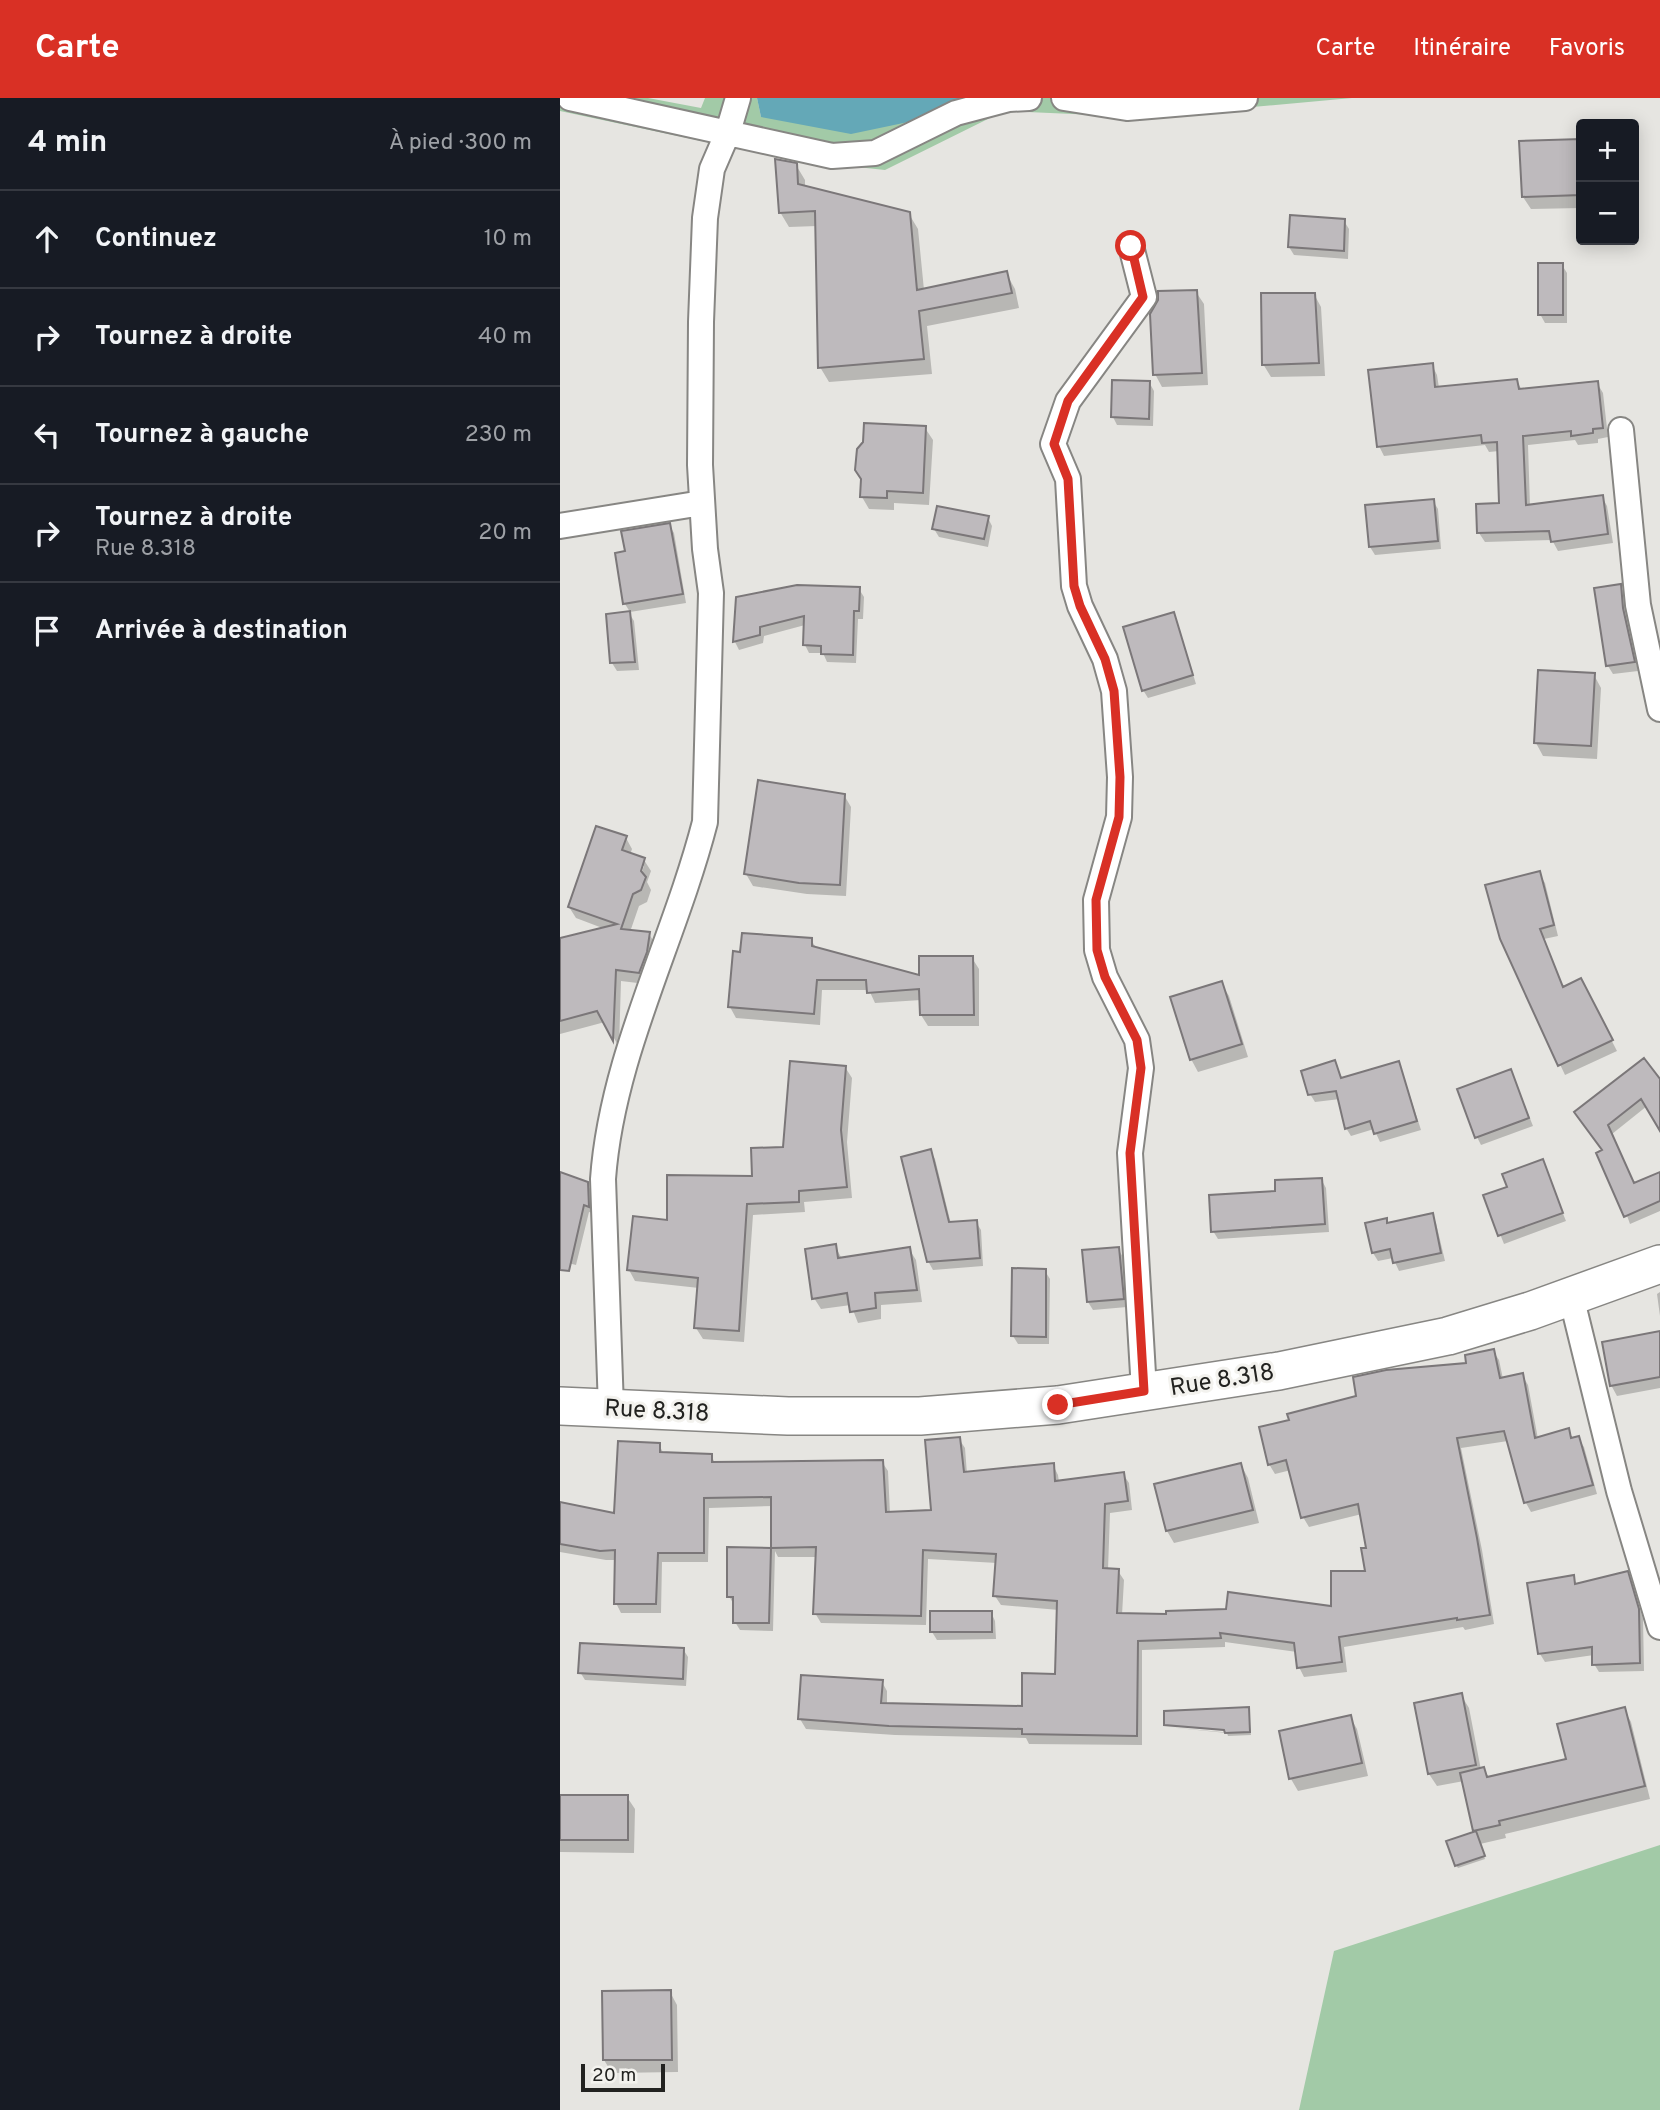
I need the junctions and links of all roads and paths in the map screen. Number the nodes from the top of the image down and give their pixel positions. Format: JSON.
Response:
{"nodes":[{"id":1,"x":570,"y":98,"type":"edge"},
{"id":2,"x":738,"y":98,"type":"edge"},
{"id":3,"x":1029,"y":98,"type":"edge"},
{"id":4,"x":1065,"y":98,"type":"edge"},
{"id":5,"x":1245,"y":98,"type":"edge"},
{"id":6,"x":728,"y":132,"type":"junction"},
{"id":7,"x":1131,"y":246,"type":"dead end"},
{"id":8,"x":1621,"y":430,"type":"dead end"},
{"id":9,"x":702,"y":503,"type":"junction"},
{"id":10,"x":560,"y":526,"type":"edge"},
{"id":11,"x":1660,"y":709,"type":"edge"},
{"id":12,"x":1660,"y":1264,"type":"edge"},
{"id":13,"x":1571,"y":1296,"type":"junction"},
{"id":14,"x":1144,"y":1391,"type":"junction"},
{"id":15,"x":560,"y":1406,"type":"edge"},
{"id":16,"x":611,"y":1408,"type":"junction"},
{"id":17,"x":1660,"y":1627,"type":"edge"}],
"edges":[{"from":1,"to":6,"type":"street"},
{"from":2,"to":6,"type":"street"},
{"from":3,"to":6,"type":"street"},
{"from":4,"to":5,"type":"street"},
{"from":6,"to":9,"type":"street"},
{"from":7,"to":14,"type":"street"},
{"from":8,"to":11,"type":"street"},
{"from":9,"to":10,"type":"street"},
{"from":9,"to":16,"type":"street"},
{"from":12,"to":13,"type":"main road","name":"Rue 8.318"},
{"from":13,"to":14,"type":"main road","name":"Rue 8.318"},
{"from":13,"to":17,"type":"street"},
{"from":14,"to":16,"type":"main road","name":"Rue 8.318"},
{"from":15,"to":16,"type":"main road","name":"Rue 8.318"}]}
